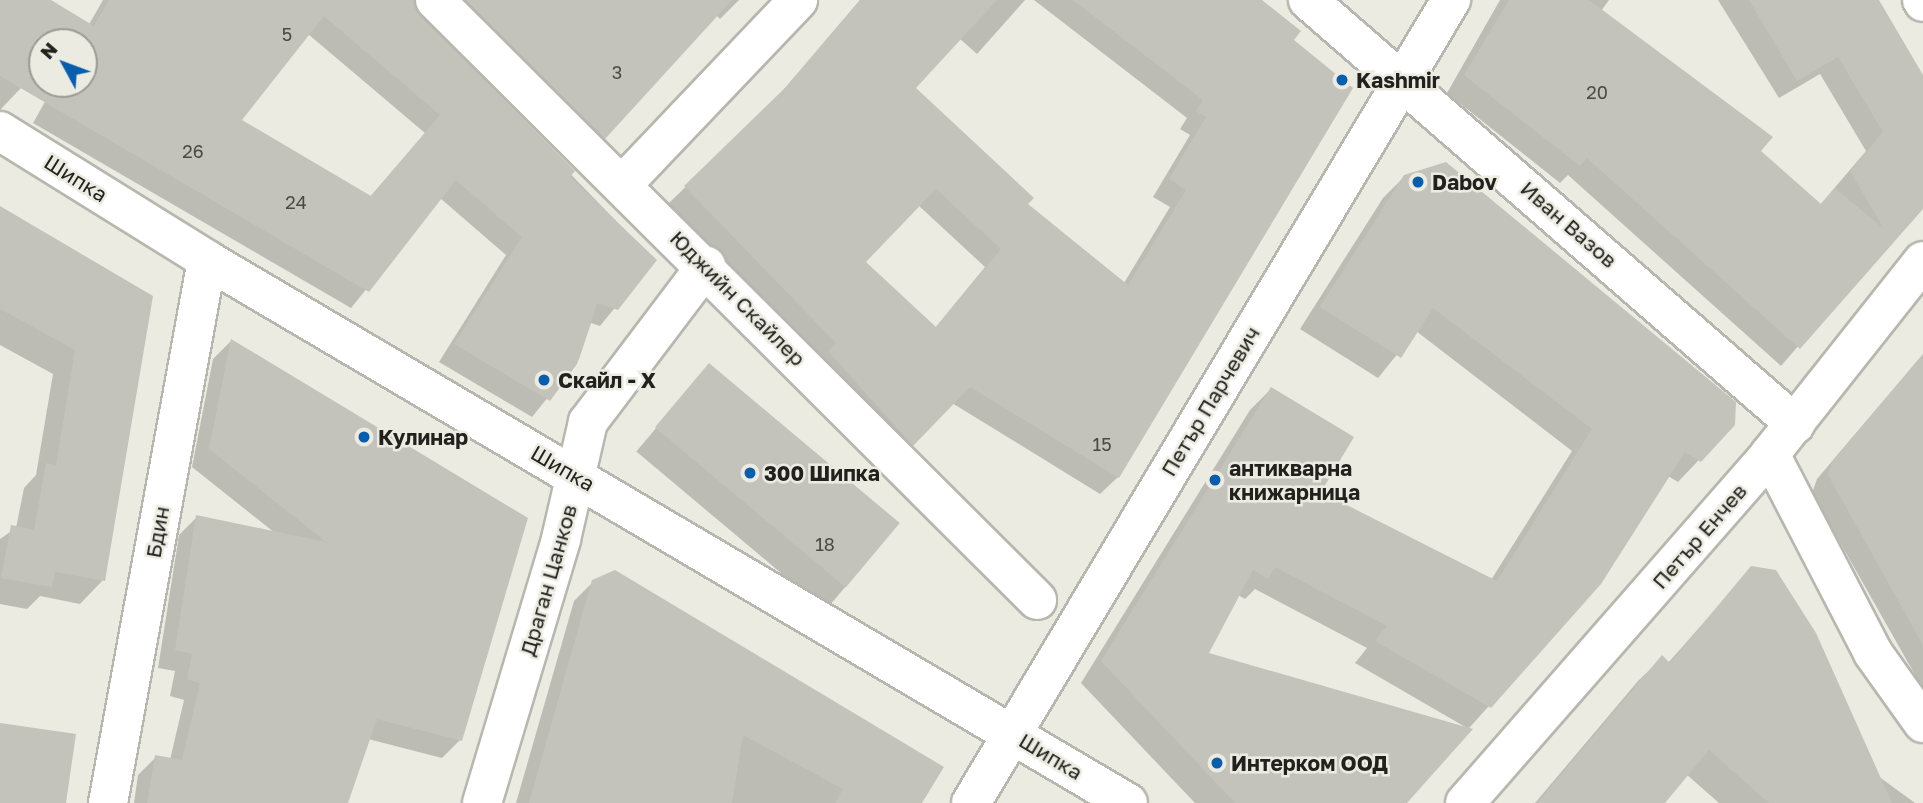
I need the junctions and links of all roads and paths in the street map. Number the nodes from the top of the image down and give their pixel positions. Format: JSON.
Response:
{"nodes":[{"id":1,"x":435,"y":0,"type":"edge"},
{"id":2,"x":798,"y":0,"type":"edge"},
{"id":3,"x":1308,"y":0,"type":"edge"},
{"id":4,"x":1451,"y":0,"type":"edge"},
{"id":5,"x":1402,"y":75,"type":"junction"},
{"id":6,"x":0,"y":131,"type":"edge"},
{"id":7,"x":623,"y":184,"type":"junction"},
{"id":8,"x":207,"y":260,"type":"junction"},
{"id":9,"x":1923,"y":261,"type":"edge"},
{"id":10,"x":706,"y":266,"type":"junction"},
{"id":11,"x":1796,"y":424,"type":"junction"},
{"id":12,"x":1770,"y":454,"type":"junction"},
{"id":13,"x":578,"y":476,"type":"junction"},
{"id":14,"x":1037,"y":600,"type":"dead end"},
{"id":15,"x":1923,"y":723,"type":"edge"},
{"id":16,"x":1014,"y":733,"type":"junction"},
{"id":17,"x":108,"y":803,"type":"edge"},
{"id":18,"x":482,"y":803,"type":"edge"},
{"id":19,"x":971,"y":803,"type":"edge"},
{"id":20,"x":1128,"y":803,"type":"edge"},
{"id":21,"x":1465,"y":803,"type":"edge"}],
"edges":[{"from":1,"to":7,"type":"street","name":"Юджийн Скайлер"},
{"from":2,"to":7,"type":"street"},
{"from":3,"to":5,"type":"street","name":"Иван Вазов"},
{"from":4,"to":5,"type":"street","name":"Петър Парчевич"},
{"from":5,"to":11,"type":"street","name":"Иван Вазов"},
{"from":5,"to":16,"type":"street","name":"Петър Парчевич"},
{"from":6,"to":8,"type":"street","name":"Шипка"},
{"from":7,"to":10,"type":"street","name":"Юджийн Скайлер"},
{"from":8,"to":13,"type":"street","name":"Шипка"},
{"from":8,"to":17,"type":"street","name":"Бдин"},
{"from":9,"to":11,"type":"street","name":"Петър Енчев"},
{"from":10,"to":13,"type":"street","name":"Драган Цанков"},
{"from":10,"to":14,"type":"street","name":"Юджийн Скайлер"},
{"from":11,"to":12,"type":"street","name":"Петър Енчев"},
{"from":12,"to":15,"type":"street"},
{"from":12,"to":21,"type":"street","name":"Петър Енчев"},
{"from":13,"to":16,"type":"street","name":"Шипка"},
{"from":13,"to":18,"type":"street","name":"Драган Цанков"},
{"from":16,"to":19,"type":"street","name":"Петър Парчевич"},
{"from":16,"to":20,"type":"street","name":"Шипка"}]}
